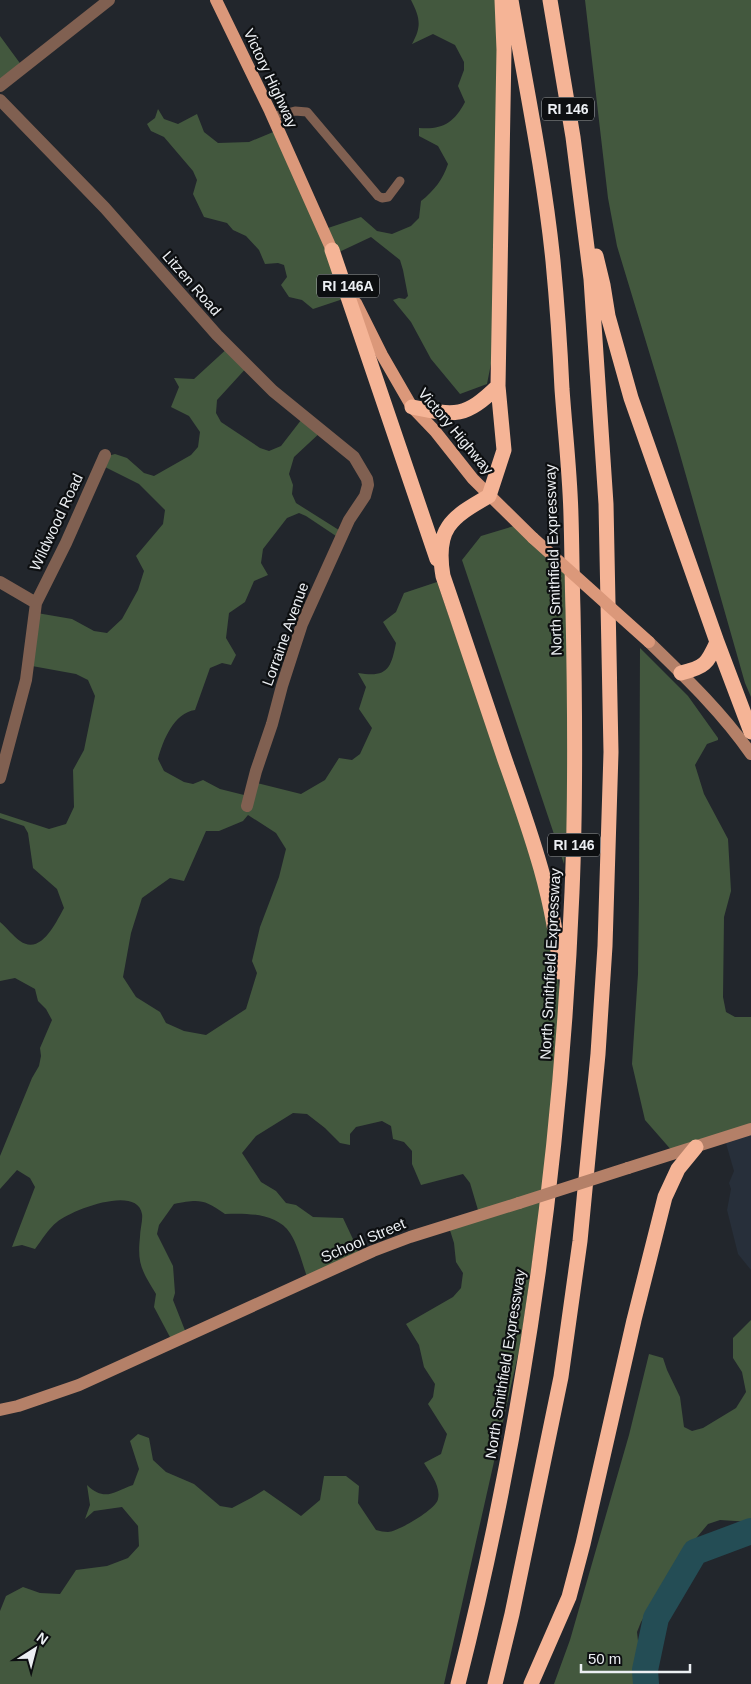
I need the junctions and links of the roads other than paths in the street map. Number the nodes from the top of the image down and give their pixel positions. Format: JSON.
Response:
{"nodes":[{"id":1,"x":109,"y":0,"type":"edge"},
{"id":2,"x":216,"y":0,"type":"edge"},
{"id":3,"x":502,"y":0,"type":"edge"},
{"id":4,"x":511,"y":0,"type":"edge"},
{"id":5,"x":550,"y":0,"type":"edge"},
{"id":6,"x":0,"y":86,"type":"edge"},
{"id":7,"x":0,"y":100,"type":"edge"},
{"id":8,"x":272,"y":118,"type":"junction"},
{"id":9,"x":400,"y":181,"type":"dead end"},
{"id":10,"x":584,"y":218,"type":"junction"},
{"id":11,"x":332,"y":250,"type":"junction"},
{"id":12,"x":498,"y":386,"type":"junction"},
{"id":13,"x":412,"y":407,"type":"junction"},
{"id":14,"x":105,"y":456,"type":"dead end"},
{"id":15,"x":367,"y":479,"type":"joint"},
{"id":16,"x":490,"y":496,"type":"junction"},
{"id":17,"x":443,"y":576,"type":"junction"},
{"id":18,"x":0,"y":582,"type":"edge"},
{"id":19,"x":36,"y":603,"type":"junction"},
{"id":20,"x":649,"y":642,"type":"joint"},
{"id":21,"x":717,"y":642,"type":"junction"},
{"id":22,"x":681,"y":673,"type":"junction"},
{"id":23,"x":751,"y":732,"type":"edge"},
{"id":24,"x":751,"y":754,"type":"edge"},
{"id":25,"x":0,"y":778,"type":"edge"},
{"id":26,"x":247,"y":806,"type":"dead end"},
{"id":27,"x":563,"y":1049,"type":"junction"},
{"id":28,"x":751,"y":1129,"type":"edge"},
{"id":29,"x":696,"y":1147,"type":"junction"},
{"id":30,"x":0,"y":1410,"type":"edge"},
{"id":31,"x":458,"y":1684,"type":"edge"},
{"id":32,"x":495,"y":1684,"type":"edge"},
{"id":33,"x":531,"y":1684,"type":"edge"}],
"edges":[{"from":1,"to":6,"type":"street"},
{"from":2,"to":8,"type":"main road","name":"Victory Highway","number":"RI 146A"},
{"from":3,"to":12,"type":"highway"},
{"from":4,"to":27,"type":"highway","name":"North Smithfield Expressway","number":"RI 146"},
{"from":5,"to":10,"type":"highway","number":"RI 146"},
{"from":7,"to":15,"type":"street","name":"Litzen Road"},
{"from":8,"to":9,"type":"lane"},
{"from":8,"to":11,"type":"main road","name":"Victory Highway","number":"RI 146A"},
{"from":10,"to":21,"type":"highway"},
{"from":10,"to":32,"type":"highway","number":"RI 146"},
{"from":11,"to":13,"type":"main road","name":"Victory Highway","number":"RI 146A"},
{"from":11,"to":17,"type":"highway"},
{"from":12,"to":13,"type":"highway"},
{"from":12,"to":16,"type":"highway"},
{"from":13,"to":16,"type":"main road","name":"Victory Highway","number":"RI 146A"},
{"from":14,"to":19,"type":"street","name":"Wildwood Road"},
{"from":15,"to":26,"type":"street","name":"Lorraine Avenue"},
{"from":16,"to":17,"type":"highway"},
{"from":16,"to":20,"type":"main road","name":"Victory Highway","number":"RI 146A","bridge":true},
{"from":17,"to":27,"type":"highway"},
{"from":18,"to":19,"type":"street"},
{"from":19,"to":25,"type":"street","name":"Wildwood Road"},
{"from":20,"to":22,"type":"street","name":"Victory Highway","number":"RI 146A"},
{"from":21,"to":22,"type":"highway"},
{"from":21,"to":23,"type":"highway"},
{"from":22,"to":24,"type":"street","name":"Victory Highway","number":"RI 146A"},
{"from":27,"to":31,"type":"highway","name":"North Smithfield Expressway","number":"RI 146"},
{"from":28,"to":29,"type":"street","name":"School Street"},
{"from":29,"to":30,"type":"street","name":"School Street","bridge":true},
{"from":29,"to":33,"type":"highway"}]}
